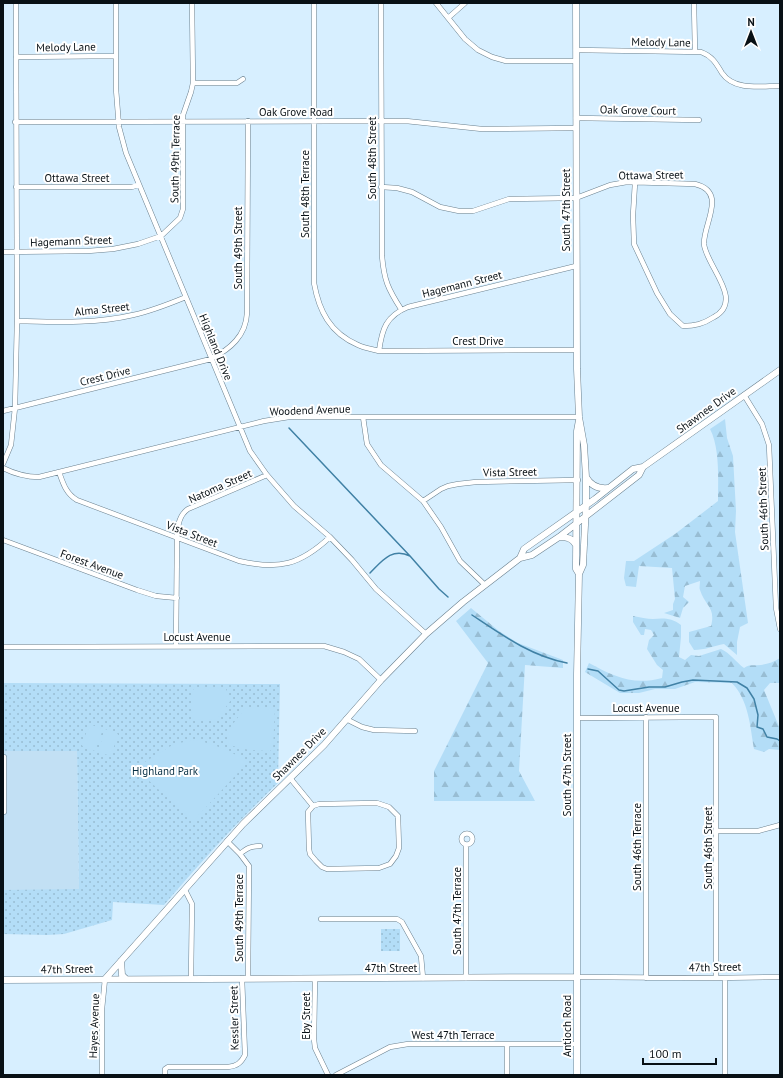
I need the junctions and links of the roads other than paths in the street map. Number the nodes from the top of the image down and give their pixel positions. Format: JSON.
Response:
{"nodes":[{"id":1,"x":16,"y":3,"type":"edge"},
{"id":2,"x":116,"y":3,"type":"edge"},
{"id":3,"x":192,"y":3,"type":"edge"},
{"id":4,"x":314,"y":3,"type":"edge"},
{"id":5,"x":381,"y":3,"type":"edge"},
{"id":6,"x":436,"y":3,"type":"edge"},
{"id":7,"x":465,"y":3,"type":"edge"},
{"id":8,"x":576,"y":3,"type":"edge"},
{"id":9,"x":694,"y":3,"type":"edge"},
{"id":10,"x":448,"y":18,"type":"junction"},
{"id":11,"x":576,"y":50,"type":"junction"},
{"id":12,"x":694,"y":51,"type":"junction"},
{"id":13,"x":116,"y":56,"type":"junction"},
{"id":14,"x":16,"y":57,"type":"junction"},
{"id":15,"x":576,"y":61,"type":"junction"},
{"id":16,"x":242,"y":79,"type":"dead end"},
{"id":17,"x":193,"y":83,"type":"junction"},
{"id":18,"x":780,"y":86,"type":"edge"},
{"id":19,"x":576,"y":118,"type":"junction"},
{"id":20,"x":700,"y":120,"type":"dead end"},
{"id":21,"x":118,"y":121,"type":"junction"},
{"id":22,"x":183,"y":121,"type":"junction"},
{"id":23,"x":248,"y":121,"type":"junction"},
{"id":24,"x":314,"y":121,"type":"junction"},
{"id":25,"x":381,"y":121,"type":"junction"},
{"id":26,"x":15,"y":122,"type":"junction"},
{"id":27,"x":576,"y":128,"type":"junction"},
{"id":28,"x":635,"y":183,"type":"junction"},
{"id":29,"x":138,"y":185,"type":"junction"},
{"id":30,"x":16,"y":187,"type":"junction"},
{"id":31,"x":382,"y":187,"type":"junction"},
{"id":32,"x":576,"y":198,"type":"junction"},
{"id":33,"x":161,"y":236,"type":"junction"},
{"id":34,"x":3,"y":252,"type":"edge"},
{"id":35,"x":16,"y":252,"type":"junction"},
{"id":36,"x":576,"y":266,"type":"junction"},
{"id":37,"x":186,"y":297,"type":"junction"},
{"id":38,"x":401,"y":309,"type":"junction"},
{"id":39,"x":17,"y":321,"type":"junction"},
{"id":40,"x":577,"y":350,"type":"junction"},
{"id":41,"x":379,"y":351,"type":"junction"},
{"id":42,"x":211,"y":359,"type":"junction"},
{"id":43,"x":780,"y":370,"type":"edge"},
{"id":44,"x":744,"y":395,"type":"junction"},
{"id":45,"x":15,"y":408,"type":"junction"},
{"id":46,"x":3,"y":411,"type":"edge"},
{"id":47,"x":363,"y":417,"type":"junction"},
{"id":48,"x":580,"y":417,"type":"junction"},
{"id":49,"x":239,"y":426,"type":"junction"},
{"id":50,"x":3,"y":464,"type":"edge"},
{"id":51,"x":643,"y":467,"type":"junction"},
{"id":52,"x":3,"y":468,"type":"edge"},
{"id":53,"x":59,"y":472,"type":"junction"},
{"id":54,"x":267,"y":475,"type":"junction"},
{"id":55,"x":586,"y":478,"type":"junction"},
{"id":56,"x":578,"y":480,"type":"junction"},
{"id":57,"x":609,"y":488,"type":"junction"},
{"id":58,"x":423,"y":502,"type":"junction"},
{"id":59,"x":586,"y":505,"type":"junction"},
{"id":60,"x":577,"y":511,"type":"junction"},
{"id":61,"x":586,"y":517,"type":"junction"},
{"id":62,"x":577,"y":524,"type":"junction"},
{"id":63,"x":330,"y":537,"type":"junction"},
{"id":64,"x":559,"y":537,"type":"junction"},
{"id":65,"x":177,"y":538,"type":"junction"},
{"id":66,"x":3,"y":540,"type":"edge"},
{"id":67,"x":577,"y":546,"type":"junction"},
{"id":68,"x":520,"y":558,"type":"junction"},
{"id":69,"x":579,"y":574,"type":"junction"},
{"id":70,"x":485,"y":585,"type":"junction"},
{"id":71,"x":177,"y":598,"type":"junction"},
{"id":72,"x":780,"y":629,"type":"edge"},
{"id":73,"x":426,"y":634,"type":"junction"},
{"id":74,"x":176,"y":646,"type":"junction"},
{"id":75,"x":3,"y":647,"type":"edge"},
{"id":76,"x":381,"y":680,"type":"junction"},
{"id":77,"x":646,"y":717,"type":"junction"},
{"id":78,"x":716,"y":717,"type":"joint"},
{"id":79,"x":577,"y":718,"type":"junction"},
{"id":80,"x":346,"y":720,"type":"junction"},
{"id":81,"x":415,"y":731,"type":"dead end"},
{"id":82,"x":4,"y":757,"type":"dead end"},
{"id":83,"x":290,"y":778,"type":"junction"},
{"id":84,"x":313,"y":806,"type":"junction"},
{"id":85,"x":4,"y":812,"type":"dead end"},
{"id":86,"x":780,"y":825,"type":"edge"},
{"id":87,"x":717,"y":831,"type":"junction"},
{"id":88,"x":228,"y":841,"type":"junction"},
{"id":89,"x":466,"y":845,"type":"dead end"},
{"id":90,"x":260,"y":846,"type":"dead end"},
{"id":91,"x":240,"y":854,"type":"junction"},
{"id":92,"x":185,"y":890,"type":"junction"},
{"id":93,"x":321,"y":919,"type":"dead end"},
{"id":94,"x":121,"y":961,"type":"junction"},
{"id":95,"x":577,"y":976,"type":"junction"},
{"id":96,"x":780,"y":977,"type":"edge"},
{"id":97,"x":105,"y":978,"type":"junction"},
{"id":98,"x":191,"y":978,"type":"junction"},
{"id":99,"x":245,"y":978,"type":"junction"},
{"id":100,"x":424,"y":978,"type":"junction"},
{"id":101,"x":466,"y":978,"type":"junction"},
{"id":102,"x":646,"y":978,"type":"junction"},
{"id":103,"x":716,"y":978,"type":"junction"},
{"id":104,"x":725,"y":978,"type":"junction"},
{"id":105,"x":126,"y":979,"type":"junction"},
{"id":106,"x":315,"y":979,"type":"junction"},
{"id":107,"x":3,"y":980,"type":"edge"},
{"id":108,"x":507,"y":1044,"type":"junction"},
{"id":109,"x":577,"y":1044,"type":"junction"},
{"id":110,"x":102,"y":1075,"type":"edge"},
{"id":111,"x":165,"y":1075,"type":"edge"},
{"id":112,"x":328,"y":1075,"type":"edge"},
{"id":113,"x":336,"y":1075,"type":"edge"},
{"id":114,"x":507,"y":1075,"type":"edge"},
{"id":115,"x":577,"y":1075,"type":"edge"},
{"id":116,"x":725,"y":1075,"type":"edge"}],
"edges":[{"from":1,"to":14,"type":"street"},
{"from":2,"to":13,"type":"street","name":"Highland Drive"},
{"from":3,"to":17,"type":"street","name":"South 49th Terrace"},
{"from":4,"to":24,"type":"street","name":"South 48th Terrace"},
{"from":5,"to":25,"type":"street","name":"South 48th Street"},
{"from":6,"to":10,"type":"street"},
{"from":7,"to":10,"type":"street"},
{"from":8,"to":11,"type":"main road","name":"South 47th Street"},
{"from":9,"to":12,"type":"street"},
{"from":10,"to":15,"type":"street"},
{"from":11,"to":12,"type":"street","name":"Melody Lane"},
{"from":11,"to":15,"type":"main road","name":"South 47th Street"},
{"from":12,"to":18,"type":"street","name":"Melody Lane"},
{"from":13,"to":14,"type":"street","name":"Melody Lane"},
{"from":13,"to":21,"type":"street","name":"Highland Drive"},
{"from":14,"to":26,"type":"street"},
{"from":15,"to":19,"type":"main road","name":"South 47th Street"},
{"from":16,"to":17,"type":"street"},
{"from":17,"to":22,"type":"street","name":"South 49th Terrace"},
{"from":19,"to":20,"type":"street","name":"Oak Grove Court"},
{"from":19,"to":27,"type":"main road","name":"South 47th Street"},
{"from":21,"to":22,"type":"street","name":"Oak Grove Road"},
{"from":21,"to":26,"type":"street","name":"Oak Grove Road"},
{"from":21,"to":29,"type":"street","name":"Highland Drive"},
{"from":22,"to":23,"type":"street","name":"Oak Grove Road"},
{"from":22,"to":33,"type":"street","name":"South 49th Terrace"},
{"from":23,"to":24,"type":"street","name":"Oak Grove Road"},
{"from":23,"to":42,"type":"street","name":"South 49th Street"},
{"from":24,"to":25,"type":"street","name":"Oak Grove Road"},
{"from":24,"to":41,"type":"street","name":"South 48th Terrace"},
{"from":25,"to":27,"type":"street","name":"Oak Grove Road"},
{"from":25,"to":31,"type":"street","name":"South 48th Street"},
{"from":26,"to":30,"type":"street"},
{"from":27,"to":32,"type":"main road","name":"South 47th Street"},
{"from":28,"to":28,"type":"street","name":"Ottawa Street"},
{"from":28,"to":32,"type":"street","name":"Ottawa Street"},
{"from":29,"to":30,"type":"street","name":"Ottawa Street"},
{"from":29,"to":33,"type":"street","name":"Highland Drive"},
{"from":30,"to":35,"type":"street"},
{"from":31,"to":32,"type":"street","name":"Ottawa Street"},
{"from":31,"to":38,"type":"street","name":"South 48th Street"},
{"from":32,"to":36,"type":"main road","name":"South 47th Street"},
{"from":33,"to":35,"type":"street","name":"Hagemann Street"},
{"from":33,"to":37,"type":"street","name":"Highland Drive"},
{"from":34,"to":35,"type":"street","name":"Hagemann Street"},
{"from":35,"to":39,"type":"street"},
{"from":36,"to":38,"type":"street","name":"Hagemann Street"},
{"from":36,"to":40,"type":"main road","name":"South 47th Street"},
{"from":37,"to":39,"type":"street","name":"Alma Street"},
{"from":37,"to":42,"type":"street","name":"Highland Drive"},
{"from":38,"to":41,"type":"street","name":"Hagemann Street"},
{"from":39,"to":45,"type":"street"},
{"from":40,"to":41,"type":"street","name":"Crest Drive"},
{"from":40,"to":48,"type":"main road","name":"South 47th Street"},
{"from":42,"to":45,"type":"street","name":"Crest Drive"},
{"from":42,"to":49,"type":"street","name":"Highland Drive"},
{"from":43,"to":44,"type":"main road","name":"Shawnee Drive"},
{"from":44,"to":51,"type":"main road","name":"Shawnee Drive"},
{"from":44,"to":72,"type":"street","name":"South 46th Street"},
{"from":45,"to":46,"type":"street","name":"Crest Drive"},
{"from":45,"to":50,"type":"street"},
{"from":47,"to":48,"type":"street","name":"Woodend Avenue"},
{"from":47,"to":49,"type":"street","name":"Woodend Avenue"},
{"from":47,"to":58,"type":"street"},
{"from":48,"to":55,"type":"main road","name":"South 47th Street"},
{"from":48,"to":56,"type":"main road","name":"South 47th Street"},
{"from":49,"to":53,"type":"street","name":"Woodend Avenue"},
{"from":49,"to":54,"type":"street","name":"Highland Drive"},
{"from":51,"to":57,"type":"main road","name":"Shawnee Drive"},
{"from":51,"to":61,"type":"main road","name":"Shawnee Drive"},
{"from":52,"to":53,"type":"street","name":"Woodend Avenue"},
{"from":53,"to":65,"type":"street","name":"Vista Street"},
{"from":54,"to":63,"type":"street","name":"Highland Drive"},
{"from":54,"to":65,"type":"street","name":"Natoma Street"},
{"from":55,"to":57,"type":"main road"},
{"from":55,"to":59,"type":"main road","name":"South 47th Street"},
{"from":56,"to":58,"type":"street","name":"Vista Street"},
{"from":56,"to":60,"type":"main road","name":"South 47th Street"},
{"from":57,"to":59,"type":"main road","name":"Shawnee Drive"},
{"from":58,"to":70,"type":"street"},
{"from":59,"to":60,"type":"main road","name":"Shawnee Drive"},
{"from":59,"to":61,"type":"main road","name":"South 47th Street"},
{"from":60,"to":62,"type":"main road","name":"South 47th Street"},
{"from":60,"to":68,"type":"main road","name":"Shawnee Drive"},
{"from":61,"to":62,"type":"main road","name":"Shawnee Drive"},
{"from":61,"to":69,"type":"main road","name":"South 47th Street"},
{"from":62,"to":64,"type":"main road","name":"Shawnee Drive"},
{"from":62,"to":67,"type":"main road","name":"South 47th Street"},
{"from":63,"to":65,"type":"street","name":"Vista Street"},
{"from":63,"to":73,"type":"street","name":"Highland Drive"},
{"from":64,"to":67,"type":"main road"},
{"from":64,"to":68,"type":"main road","name":"Shawnee Drive"},
{"from":65,"to":71,"type":"street","name":"Natoma Street"},
{"from":66,"to":71,"type":"street","name":"Forest Avenue"},
{"from":67,"to":69,"type":"main road","name":"South 47th Street"},
{"from":68,"to":70,"type":"main road","name":"Shawnee Drive"},
{"from":69,"to":79,"type":"main road","name":"South 47th Street"},
{"from":70,"to":73,"type":"main road","name":"Shawnee Drive"},
{"from":71,"to":74,"type":"street","name":"Natoma Street"},
{"from":73,"to":76,"type":"main road","name":"Shawnee Drive"},
{"from":74,"to":75,"type":"street","name":"Locust Avenue"},
{"from":74,"to":76,"type":"street","name":"Locust Avenue"},
{"from":76,"to":80,"type":"main road","name":"Shawnee Drive"},
{"from":77,"to":78,"type":"street","name":"Locust Avenue"},
{"from":77,"to":79,"type":"street","name":"Locust Avenue"},
{"from":77,"to":102,"type":"street","name":"South 46th Terrace"},
{"from":78,"to":87,"type":"street","name":"South 46th Street"},
{"from":79,"to":95,"type":"main road","name":"South 47th Street"},
{"from":80,"to":81,"type":"street"},
{"from":80,"to":83,"type":"main road","name":"Shawnee Drive"},
{"from":82,"to":85,"type":"street"},
{"from":83,"to":84,"type":"street"},
{"from":83,"to":88,"type":"main road","name":"Shawnee Drive"},
{"from":84,"to":84,"type":"street"},
{"from":86,"to":87,"type":"street"},
{"from":87,"to":103,"type":"street","name":"South 46th Street"},
{"from":88,"to":91,"type":"street","name":"South 49th Terrace"},
{"from":88,"to":92,"type":"main road","name":"Shawnee Drive"},
{"from":89,"to":101,"type":"street","name":"South 47th Terrace"},
{"from":90,"to":91,"type":"street"},
{"from":91,"to":99,"type":"street","name":"South 49th Terrace"},
{"from":92,"to":94,"type":"main road","name":"Shawnee Drive"},
{"from":92,"to":98,"type":"street"},
{"from":93,"to":100,"type":"street"},
{"from":94,"to":97,"type":"main road","name":"Shawnee Drive"},
{"from":94,"to":105,"type":"main road"},
{"from":95,"to":101,"type":"main road","name":"47th Street"},
{"from":95,"to":102,"type":"street","name":"47th Street"},
{"from":95,"to":109,"type":"main road","name":"Antioch Road"},
{"from":96,"to":104,"type":"street","name":"47th Street"},
{"from":97,"to":105,"type":"main road","name":"47th Street"},
{"from":97,"to":107,"type":"main road","name":"47th Street"},
{"from":97,"to":110,"type":"street","name":"Hayes Avenue"},
{"from":98,"to":99,"type":"main road","name":"47th Street"},
{"from":98,"to":105,"type":"main road","name":"47th Street"},
{"from":99,"to":106,"type":"main road","name":"47th Street"},
{"from":99,"to":111,"type":"street","name":"Kessler Street"},
{"from":100,"to":101,"type":"main road","name":"47th Street"},
{"from":100,"to":106,"type":"main road","name":"47th Street"},
{"from":102,"to":103,"type":"street","name":"47th Street"},
{"from":103,"to":104,"type":"street","name":"47th Street"},
{"from":104,"to":116,"type":"street"},
{"from":106,"to":112,"type":"street","name":"Eby Street"},
{"from":108,"to":109,"type":"street","name":"West 47th Terrace"},
{"from":108,"to":113,"type":"street","name":"West 47th Terrace"},
{"from":108,"to":114,"type":"street"},
{"from":109,"to":115,"type":"main road","name":"Antioch Road"}]}
